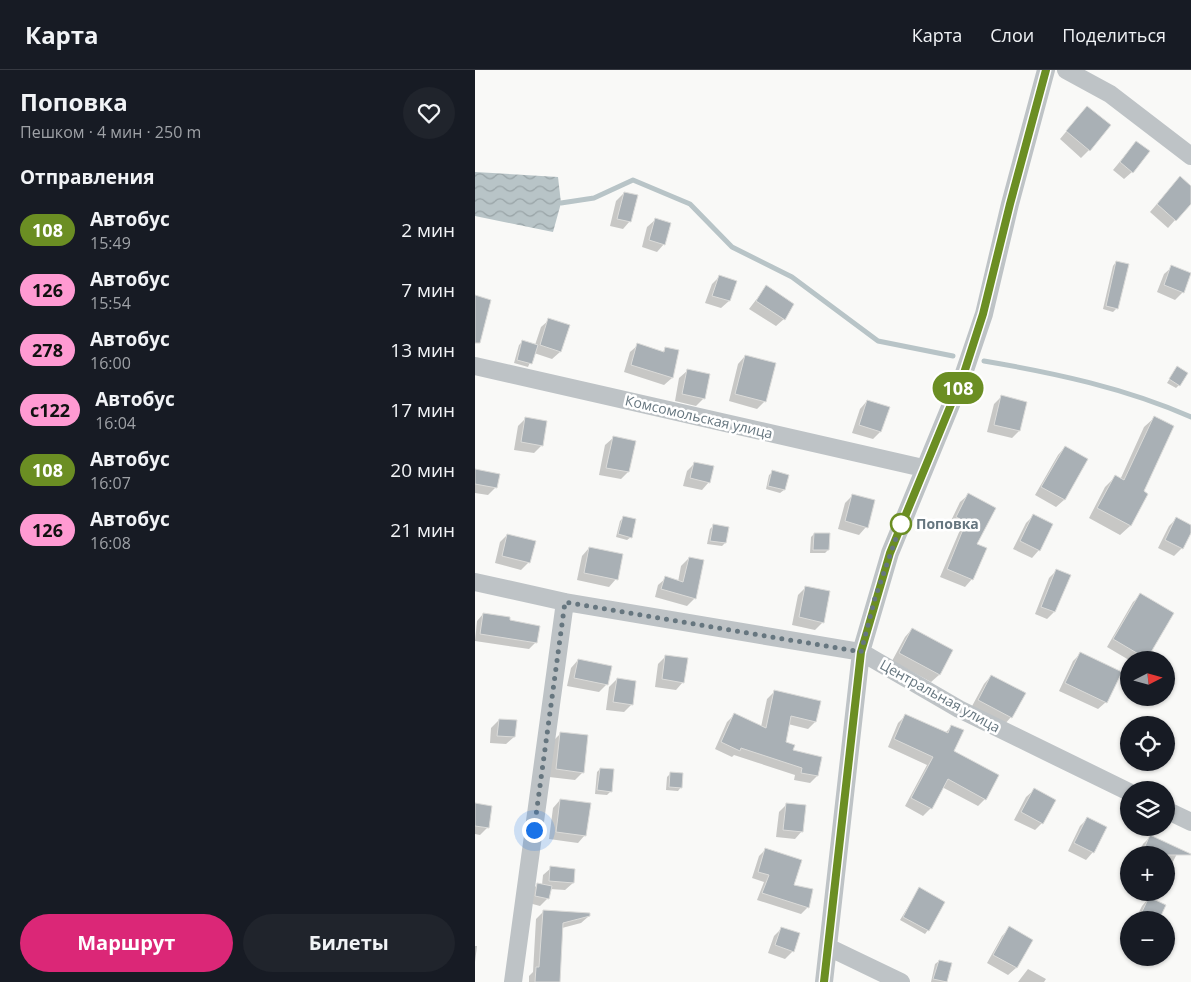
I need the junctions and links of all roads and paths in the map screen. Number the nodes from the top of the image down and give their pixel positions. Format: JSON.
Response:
{"nodes":[{"id":1,"x":1046,"y":70,"type":"edge"},
{"id":2,"x":1066,"y":70,"type":"edge"},
{"id":3,"x":1191,"y":156,"type":"edge"},
{"id":4,"x":475,"y":366,"type":"edge"},
{"id":5,"x":923,"y":468,"type":"junction"},
{"id":6,"x":475,"y":582,"type":"edge"},
{"id":7,"x":565,"y":602,"type":"junction"},
{"id":8,"x":861,"y":652,"type":"junction"},
{"id":9,"x":1120,"y":788,"type":"edge"},
{"id":10,"x":1175,"y":814,"type":"edge"},
{"id":11,"x":1191,"y":822,"type":"edge"},
{"id":12,"x":828,"y":947,"type":"junction"},
{"id":13,"x":513,"y":982,"type":"edge"},
{"id":14,"x":824,"y":982,"type":"edge"},
{"id":15,"x":901,"y":982,"type":"edge"}],
"edges":[{"from":1,"to":5,"type":"street"},
{"from":2,"to":3,"type":"street"},
{"from":4,"to":5,"type":"street","name":"Комсомольская улица"},
{"from":5,"to":8,"type":"street"},
{"from":6,"to":7,"type":"street","name":"Центральная улица"},
{"from":7,"to":8,"type":"street","name":"Центральная улица"},
{"from":7,"to":13,"type":"street"},
{"from":8,"to":9,"type":"street","name":"Центральная улица"},
{"from":8,"to":12,"type":"street"},
{"from":10,"to":11,"type":"street"},
{"from":12,"to":14,"type":"street"},
{"from":12,"to":15,"type":"street"}]}
